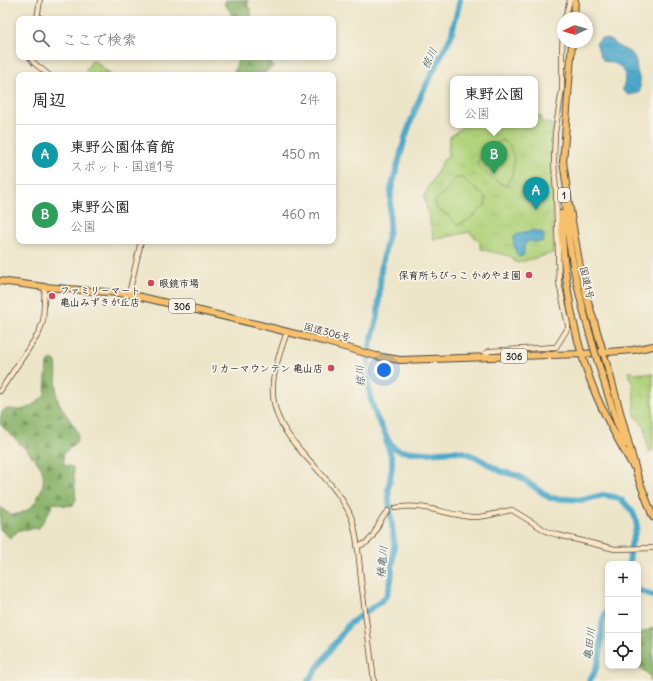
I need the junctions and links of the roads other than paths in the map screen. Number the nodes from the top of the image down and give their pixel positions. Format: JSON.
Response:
{"nodes":[{"id":1,"x":40,"y":0,"type":"edge"},
{"id":2,"x":570,"y":0,"type":"edge"},
{"id":3,"x":575,"y":0,"type":"edge"},
{"id":4,"x":567,"y":12,"type":"edge"},
{"id":5,"x":574,"y":12,"type":"edge"},
{"id":6,"x":37,"y":16,"type":"edge"},
{"id":7,"x":562,"y":48,"type":"edge"},
{"id":8,"x":572,"y":48,"type":"edge"},
{"id":9,"x":32,"y":60,"type":"edge"},
{"id":10,"x":45,"y":72,"type":"edge"},
{"id":11,"x":563,"y":161,"type":"junction"},
{"id":12,"x":563,"y":187,"type":"junction"},
{"id":13,"x":140,"y":244,"type":"edge"},
{"id":14,"x":0,"y":281,"type":"edge"},
{"id":15,"x":45,"y":287,"type":"junction"},
{"id":16,"x":129,"y":294,"type":"junction"},
{"id":17,"x":287,"y":332,"type":"junction"},
{"id":18,"x":653,"y":346,"type":"edge"},
{"id":19,"x":603,"y":352,"type":"junction"},
{"id":20,"x":582,"y":354,"type":"junction"},
{"id":21,"x":484,"y":357,"type":"junction"},
{"id":22,"x":0,"y":391,"type":"edge"},
{"id":23,"x":637,"y":474,"type":"junction"},
{"id":24,"x":395,"y":508,"type":"dead end"},
{"id":25,"x":388,"y":511,"type":"dead end"},
{"id":26,"x":653,"y":517,"type":"edge"},
{"id":27,"x":357,"y":546,"type":"junction"},
{"id":28,"x":653,"y":548,"type":"edge"},
{"id":29,"x":374,"y":681,"type":"edge"}],
"edges":[{"from":1,"to":6,"type":"street"},
{"from":2,"to":4,"type":"street"},
{"from":3,"to":5,"type":"highway"},
{"from":7,"to":21,"type":"street"},
{"from":8,"to":11,"type":"highway","name":"国道1号","number":"1"},
{"from":9,"to":10,"type":"street"},
{"from":11,"to":12,"type":"highway","name":"国道1号","number":"1"},
{"from":11,"to":19,"type":"highway"},
{"from":12,"to":20,"type":"highway"},
{"from":12,"to":23,"type":"highway","name":"国道1号","number":"1","bridge":true},
{"from":13,"to":16,"type":"street"},
{"from":14,"to":15,"type":"highway","name":"国道306号","number":"306"},
{"from":15,"to":16,"type":"highway","name":"国道306号","number":"306"},
{"from":15,"to":22,"type":"street"},
{"from":16,"to":17,"type":"highway","name":"国道306号","number":"306"},
{"from":17,"to":21,"type":"highway","name":"国道306号","number":"306"},
{"from":17,"to":27,"type":"street"},
{"from":18,"to":19,"type":"highway","name":"国道306号","number":"306"},
{"from":19,"to":20,"type":"highway","name":"国道306号","number":"306"},
{"from":19,"to":23,"type":"highway"},
{"from":20,"to":21,"type":"highway","name":"国道306号","number":"306"},
{"from":20,"to":23,"type":"highway"},
{"from":23,"to":26,"type":"highway","name":"国道1号","number":"1"},
{"from":24,"to":28,"type":"street"},
{"from":25,"to":27,"type":"street"},
{"from":27,"to":29,"type":"street"}]}
